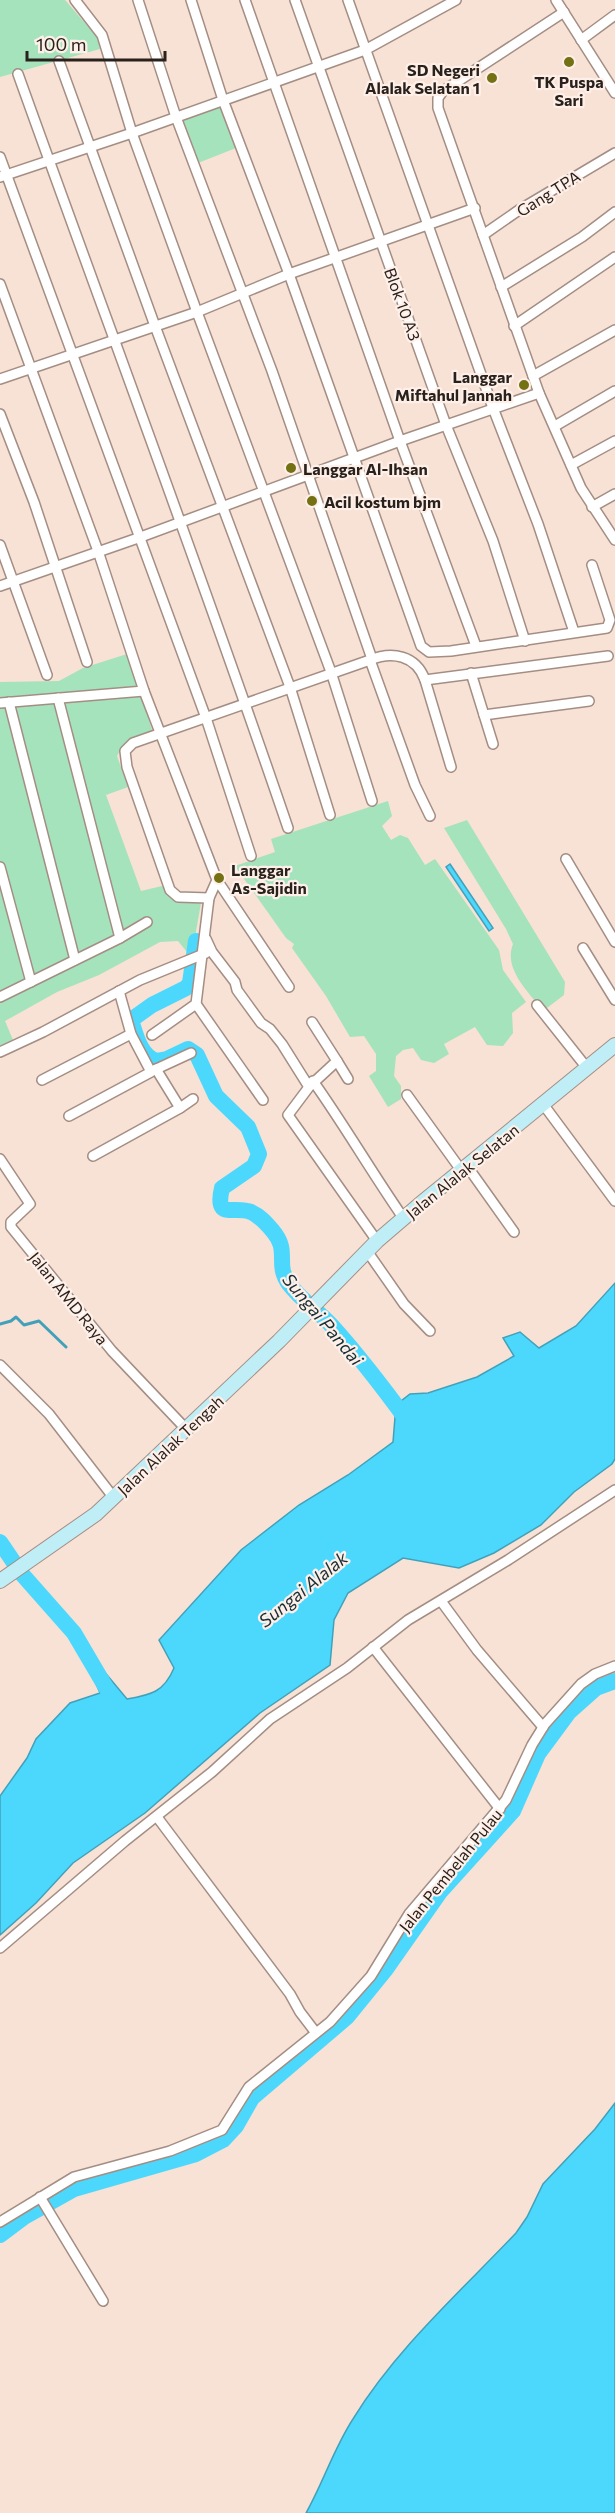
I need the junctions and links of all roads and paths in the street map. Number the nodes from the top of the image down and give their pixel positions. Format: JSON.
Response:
{"nodes":[{"id":1,"x":75,"y":0,"type":"edge"},
{"id":2,"x":138,"y":0,"type":"edge"},
{"id":3,"x":191,"y":0,"type":"edge"},
{"id":4,"x":245,"y":0,"type":"edge"},
{"id":5,"x":295,"y":0,"type":"edge"},
{"id":6,"x":348,"y":0,"type":"edge"},
{"id":7,"x":456,"y":0,"type":"edge"},
{"id":8,"x":556,"y":0,"type":"edge"},
{"id":9,"x":564,"y":12,"type":"junction"},
{"id":10,"x":615,"y":15,"type":"edge"},
{"id":11,"x":581,"y":40,"type":"junction"},
{"id":12,"x":365,"y":50,"type":"junction"},
{"id":13,"x":59,"y":61,"type":"dead end"},
{"id":14,"x":319,"y":66,"type":"junction"},
{"id":15,"x":18,"y":74,"type":"dead end"},
{"id":16,"x":273,"y":82,"type":"junction"},
{"id":17,"x":615,"y":93,"type":"edge"},
{"id":18,"x":223,"y":100,"type":"junction"},
{"id":19,"x":176,"y":117,"type":"junction"},
{"id":20,"x":132,"y":133,"type":"junction"},
{"id":21,"x":90,"y":147,"type":"junction"},
{"id":22,"x":615,"y":153,"type":"edge"},
{"id":23,"x":0,"y":157,"type":"edge"},
{"id":24,"x":49,"y":160,"type":"junction"},
{"id":25,"x":3,"y":176,"type":"edge"},
{"id":26,"x":475,"y":208,"type":"junction"},
{"id":27,"x":615,"y":212,"type":"edge"},
{"id":28,"x":429,"y":226,"type":"junction"},
{"id":29,"x":483,"y":235,"type":"junction"},
{"id":30,"x":382,"y":243,"type":"junction"},
{"id":31,"x":615,"y":257,"type":"edge"},
{"id":32,"x":336,"y":258,"type":"junction"},
{"id":33,"x":289,"y":274,"type":"junction"},
{"id":34,"x":0,"y":284,"type":"edge"},
{"id":35,"x":501,"y":287,"type":"junction"},
{"id":36,"x":241,"y":293,"type":"junction"},
{"id":37,"x":196,"y":312,"type":"junction"},
{"id":38,"x":154,"y":326,"type":"junction"},
{"id":39,"x":514,"y":326,"type":"junction"},
{"id":40,"x":615,"y":330,"type":"edge"},
{"id":41,"x":114,"y":340,"type":"junction"},
{"id":42,"x":72,"y":354,"type":"junction"},
{"id":43,"x":30,"y":369,"type":"junction"},
{"id":44,"x":533,"y":376,"type":"junction"},
{"id":45,"x":0,"y":379,"type":"edge"},
{"id":46,"x":615,"y":391,"type":"edge"},
{"id":47,"x":539,"y":393,"type":"junction"},
{"id":48,"x":493,"y":408,"type":"junction"},
{"id":49,"x":0,"y":414,"type":"edge"},
{"id":50,"x":446,"y":425,"type":"junction"},
{"id":51,"x":555,"y":426,"type":"junction"},
{"id":52,"x":400,"y":441,"type":"junction"},
{"id":53,"x":615,"y":441,"type":"edge"},
{"id":54,"x":354,"y":458,"type":"junction"},
{"id":55,"x":571,"y":465,"type":"junction"},
{"id":56,"x":309,"y":475,"type":"junction"},
{"id":57,"x":264,"y":492,"type":"junction"},
{"id":58,"x":615,"y":494,"type":"edge"},
{"id":59,"x":223,"y":507,"type":"junction"},
{"id":60,"x":592,"y":507,"type":"junction"},
{"id":61,"x":182,"y":521,"type":"junction"},
{"id":62,"x":138,"y":538,"type":"junction"},
{"id":63,"x":615,"y":540,"type":"edge"},
{"id":64,"x":0,"y":545,"type":"edge"},
{"id":65,"x":98,"y":550,"type":"junction"},
{"id":66,"x":55,"y":565,"type":"junction"},
{"id":67,"x":592,"y":565,"type":"dead end"},
{"id":68,"x":13,"y":581,"type":"junction"},
{"id":69,"x":0,"y":586,"type":"edge"},
{"id":70,"x":574,"y":632,"type":"junction"},
{"id":71,"x":525,"y":641,"type":"junction"},
{"id":72,"x":476,"y":646,"type":"junction"},
{"id":73,"x":608,"y":656,"type":"dead end"},
{"id":74,"x":371,"y":660,"type":"junction"},
{"id":75,"x":87,"y":662,"type":"dead end"},
{"id":76,"x":331,"y":672,"type":"junction"},
{"id":77,"x":471,"y":673,"type":"junction"},
{"id":78,"x":47,"y":675,"type":"dead end"},
{"id":79,"x":425,"y":680,"type":"junction"},
{"id":80,"x":290,"y":687,"type":"junction"},
{"id":81,"x":144,"y":691,"type":"junction"},
{"id":82,"x":58,"y":698,"type":"junction"},
{"id":83,"x":589,"y":701,"type":"dead end"},
{"id":84,"x":245,"y":702,"type":"junction"},
{"id":85,"x":4,"y":703,"type":"edge"},
{"id":86,"x":484,"y":715,"type":"junction"},
{"id":87,"x":206,"y":718,"type":"junction"},
{"id":88,"x":161,"y":734,"type":"junction"},
{"id":89,"x":493,"y":744,"type":"dead end"},
{"id":90,"x":451,"y":767,"type":"dead end"},
{"id":91,"x":372,"y":801,"type":"dead end"},
{"id":92,"x":330,"y":815,"type":"dead end"},
{"id":93,"x":430,"y":816,"type":"dead end"},
{"id":94,"x":288,"y":828,"type":"dead end"},
{"id":95,"x":251,"y":856,"type":"dead end"},
{"id":96,"x":566,"y":859,"type":"dead end"},
{"id":97,"x":0,"y":867,"type":"edge"},
{"id":98,"x":217,"y":880,"type":"junction"},
{"id":99,"x":209,"y":898,"type":"junction"},
{"id":100,"x":147,"y":922,"type":"dead end"},
{"id":101,"x":120,"y":938,"type":"junction"},
{"id":102,"x":206,"y":939,"type":"junction"},
{"id":103,"x":615,"y":942,"type":"edge"},
{"id":104,"x":583,"y":948,"type":"dead end"},
{"id":105,"x":212,"y":952,"type":"junction"},
{"id":106,"x":196,"y":956,"type":"junction"},
{"id":107,"x":75,"y":960,"type":"junction"},
{"id":108,"x":31,"y":982,"type":"junction"},
{"id":109,"x":289,"y":987,"type":"dead end"},
{"id":110,"x":118,"y":991,"type":"junction"},
{"id":111,"x":0,"y":996,"type":"edge"},
{"id":112,"x":615,"y":1000,"type":"edge"},
{"id":113,"x":196,"y":1004,"type":"junction"},
{"id":114,"x":537,"y":1005,"type":"dead end"},
{"id":115,"x":312,"y":1022,"type":"dead end"},
{"id":116,"x":131,"y":1034,"type":"junction"},
{"id":117,"x":152,"y":1035,"type":"dead end"},
{"id":118,"x":615,"y":1046,"type":"edge"},
{"id":119,"x":0,"y":1052,"type":"edge"},
{"id":120,"x":191,"y":1053,"type":"dead end"},
{"id":121,"x":337,"y":1061,"type":"junction"},
{"id":122,"x":587,"y":1068,"type":"junction"},
{"id":123,"x":154,"y":1070,"type":"junction"},
{"id":124,"x":348,"y":1079,"type":"dead end"},
{"id":125,"x":42,"y":1080,"type":"dead end"},
{"id":126,"x":311,"y":1084,"type":"junction"},
{"id":127,"x":407,"y":1095,"type":"dead end"},
{"id":128,"x":193,"y":1099,"type":"dead end"},
{"id":129,"x":262,"y":1100,"type":"dead end"},
{"id":130,"x":543,"y":1104,"type":"junction"},
{"id":131,"x":180,"y":1108,"type":"junction"},
{"id":132,"x":69,"y":1116,"type":"dead end"},
{"id":133,"x":93,"y":1155,"type":"dead end"},
{"id":134,"x":0,"y":1159,"type":"edge"},
{"id":135,"x":464,"y":1168,"type":"junction"},
{"id":136,"x":615,"y":1202,"type":"edge"},
{"id":137,"x":404,"y":1219,"type":"junction"},
{"id":138,"x":514,"y":1232,"type":"dead end"},
{"id":139,"x":377,"y":1241,"type":"junction"},
{"id":140,"x":367,"y":1251,"type":"junction"},
{"id":141,"x":313,"y":1306,"type":"joint"},
{"id":142,"x":430,"y":1331,"type":"dead end"},
{"id":143,"x":0,"y":1365,"type":"edge"},
{"id":144,"x":187,"y":1430,"type":"junction"},
{"id":145,"x":615,"y":1490,"type":"edge"},
{"id":146,"x":114,"y":1498,"type":"junction"},
{"id":147,"x":0,"y":1581,"type":"edge"},
{"id":148,"x":441,"y":1600,"type":"junction"},
{"id":149,"x":373,"y":1647,"type":"junction"},
{"id":150,"x":615,"y":1666,"type":"edge"},
{"id":151,"x":543,"y":1727,"type":"junction"},
{"id":152,"x":500,"y":1809,"type":"junction"},
{"id":153,"x":158,"y":1816,"type":"junction"},
{"id":154,"x":0,"y":1948,"type":"edge"},
{"id":155,"x":316,"y":2033,"type":"junction"},
{"id":156,"x":40,"y":2197,"type":"junction"},
{"id":157,"x":0,"y":2222,"type":"edge"},
{"id":158,"x":103,"y":2301,"type":"dead end"}],
"edges":[{"from":1,"to":20,"type":"street"},
{"from":2,"to":19,"type":"street"},
{"from":3,"to":18,"type":"street"},
{"from":4,"to":16,"type":"street"},
{"from":5,"to":14,"type":"street","name":"Blok 10 A3"},
{"from":6,"to":12,"type":"street"},
{"from":7,"to":12,"type":"street"},
{"from":8,"to":9,"type":"street"},
{"from":9,"to":11,"type":"street"},
{"from":9,"to":26,"type":"street"},
{"from":10,"to":11,"type":"street"},
{"from":11,"to":17,"type":"street"},
{"from":12,"to":14,"type":"street"},
{"from":12,"to":28,"type":"street"},
{"from":13,"to":21,"type":"street"},
{"from":14,"to":16,"type":"street"},
{"from":14,"to":30,"type":"street","name":"Blok 10 A3"},
{"from":15,"to":24,"type":"street"},
{"from":16,"to":18,"type":"street"},
{"from":16,"to":32,"type":"street"},
{"from":18,"to":19,"type":"street"},
{"from":18,"to":33,"type":"street"},
{"from":19,"to":20,"type":"street"},
{"from":19,"to":36,"type":"street"},
{"from":20,"to":21,"type":"street"},
{"from":20,"to":37,"type":"street"},
{"from":21,"to":24,"type":"street"},
{"from":21,"to":38,"type":"street"},
{"from":22,"to":29,"type":"street","name":"Gang TPA"},
{"from":23,"to":25,"type":"street"},
{"from":24,"to":25,"type":"street"},
{"from":24,"to":41,"type":"street"},
{"from":25,"to":42,"type":"street"},
{"from":26,"to":28,"type":"street"},
{"from":26,"to":29,"type":"street"},
{"from":27,"to":35,"type":"street"},
{"from":28,"to":30,"type":"street"},
{"from":28,"to":48,"type":"street"},
{"from":29,"to":35,"type":"street"},
{"from":30,"to":32,"type":"street"},
{"from":30,"to":50,"type":"street","name":"Blok 10 A3"},
{"from":31,"to":39,"type":"street"},
{"from":32,"to":33,"type":"street"},
{"from":32,"to":52,"type":"street"},
{"from":33,"to":36,"type":"street"},
{"from":33,"to":54,"type":"street"},
{"from":34,"to":43,"type":"street"},
{"from":35,"to":39,"type":"street"},
{"from":36,"to":37,"type":"street"},
{"from":36,"to":56,"type":"street"},
{"from":37,"to":38,"type":"street"},
{"from":37,"to":57,"type":"street"},
{"from":38,"to":41,"type":"street"},
{"from":38,"to":59,"type":"street"},
{"from":39,"to":44,"type":"street"},
{"from":40,"to":44,"type":"street"},
{"from":41,"to":42,"type":"street"},
{"from":41,"to":61,"type":"street"},
{"from":42,"to":43,"type":"street"},
{"from":42,"to":62,"type":"street"},
{"from":43,"to":45,"type":"street"},
{"from":43,"to":65,"type":"street"},
{"from":44,"to":47,"type":"street"},
{"from":46,"to":51,"type":"street"},
{"from":47,"to":48,"type":"street"},
{"from":47,"to":51,"type":"street"},
{"from":48,"to":50,"type":"street"},
{"from":48,"to":70,"type":"street"},
{"from":49,"to":66,"type":"street"},
{"from":50,"to":52,"type":"street"},
{"from":50,"to":71,"type":"street","name":"Blok 10 A3"},
{"from":51,"to":55,"type":"street"},
{"from":52,"to":54,"type":"street"},
{"from":52,"to":72,"type":"street"},
{"from":53,"to":55,"type":"street"},
{"from":54,"to":56,"type":"street"},
{"from":54,"to":72,"type":"street"},
{"from":55,"to":60,"type":"street"},
{"from":56,"to":57,"type":"street"},
{"from":56,"to":74,"type":"street"},
{"from":57,"to":59,"type":"street"},
{"from":57,"to":76,"type":"street"},
{"from":58,"to":60,"type":"street"},
{"from":59,"to":61,"type":"street"},
{"from":59,"to":80,"type":"street"},
{"from":60,"to":63,"type":"street"},
{"from":61,"to":62,"type":"street"},
{"from":61,"to":84,"type":"street"},
{"from":62,"to":65,"type":"street"},
{"from":62,"to":87,"type":"street"},
{"from":64,"to":68,"type":"street"},
{"from":65,"to":66,"type":"street"},
{"from":65,"to":81,"type":"street"},
{"from":66,"to":68,"type":"street"},
{"from":66,"to":75,"type":"street"},
{"from":67,"to":70,"type":"street"},
{"from":68,"to":69,"type":"street"},
{"from":68,"to":78,"type":"street"},
{"from":70,"to":71,"type":"street"},
{"from":71,"to":72,"type":"street"},
{"from":73,"to":77,"type":"street"},
{"from":74,"to":76,"type":"street"},
{"from":74,"to":79,"type":"street"},
{"from":74,"to":93,"type":"street"},
{"from":76,"to":80,"type":"street"},
{"from":76,"to":91,"type":"street"},
{"from":77,"to":79,"type":"street"},
{"from":77,"to":86,"type":"street"},
{"from":79,"to":90,"type":"street"},
{"from":80,"to":84,"type":"street"},
{"from":80,"to":92,"type":"street"},
{"from":81,"to":82,"type":"street"},
{"from":81,"to":88,"type":"street"},
{"from":82,"to":85,"type":"street"},
{"from":82,"to":101,"type":"street"},
{"from":83,"to":86,"type":"street"},
{"from":84,"to":87,"type":"street"},
{"from":84,"to":94,"type":"street"},
{"from":85,"to":107,"type":"street"},
{"from":86,"to":89,"type":"street"},
{"from":87,"to":88,"type":"street"},
{"from":87,"to":95,"type":"street"},
{"from":88,"to":98,"type":"street"},
{"from":88,"to":99,"type":"street"},
{"from":96,"to":103,"type":"street"},
{"from":97,"to":108,"type":"street"},
{"from":98,"to":99,"type":"street"},
{"from":98,"to":109,"type":"street"},
{"from":99,"to":102,"type":"street"},
{"from":100,"to":101,"type":"street"},
{"from":101,"to":107,"type":"street"},
{"from":102,"to":105,"type":"street"},
{"from":102,"to":106,"type":"street"},
{"from":104,"to":112,"type":"street"},
{"from":105,"to":106,"type":"street"},
{"from":105,"to":126,"type":"street"},
{"from":106,"to":110,"type":"street"},
{"from":106,"to":113,"type":"street"},
{"from":107,"to":108,"type":"street"},
{"from":108,"to":111,"type":"street"},
{"from":110,"to":116,"type":"street"},
{"from":110,"to":119,"type":"street"},
{"from":113,"to":117,"type":"street"},
{"from":113,"to":129,"type":"street"},
{"from":114,"to":122,"type":"street"},
{"from":115,"to":121,"type":"street"},
{"from":116,"to":123,"type":"street"},
{"from":116,"to":125,"type":"street"},
{"from":118,"to":122,"type":"street","name":"Jalan Alalak Selatan"},
{"from":120,"to":123,"type":"street"},
{"from":121,"to":124,"type":"street"},
{"from":121,"to":126,"type":"street"},
{"from":122,"to":130,"type":"street","name":"Jalan Alalak Selatan"},
{"from":123,"to":131,"type":"street"},
{"from":123,"to":132,"type":"street"},
{"from":126,"to":137,"type":"street"},
{"from":126,"to":139,"type":"street"},
{"from":127,"to":135,"type":"street"},
{"from":128,"to":131,"type":"street"},
{"from":130,"to":135,"type":"street","name":"Jalan Alalak Selatan"},
{"from":130,"to":136,"type":"street"},
{"from":131,"to":133,"type":"street"},
{"from":134,"to":144,"type":"street","name":"Jalan AMD Raya"},
{"from":135,"to":137,"type":"street","name":"Jalan Alalak Selatan"},
{"from":135,"to":138,"type":"street"},
{"from":137,"to":139,"type":"street","name":"Jalan Alalak Selatan"},
{"from":139,"to":140,"type":"street","name":"Jalan Alalak Selatan"},
{"from":140,"to":141,"type":"street","name":"Jalan Alalak Selatan"},
{"from":140,"to":142,"type":"street"},
{"from":141,"to":144,"type":"street","name":"Jalan Alalak Tengah"},
{"from":143,"to":146,"type":"street"},
{"from":144,"to":146,"type":"street","name":"Jalan Alalak Tengah"},
{"from":145,"to":148,"type":"street"},
{"from":146,"to":147,"type":"street","name":"Jalan Alalak Tengah"},
{"from":148,"to":149,"type":"street"},
{"from":148,"to":151,"type":"street"},
{"from":149,"to":152,"type":"street"},
{"from":149,"to":153,"type":"street"},
{"from":150,"to":151,"type":"street","name":"Jalan Pembelah Pulau"},
{"from":151,"to":152,"type":"street","name":"Jalan Pembelah Pulau"},
{"from":152,"to":155,"type":"street","name":"Jalan Pembelah Pulau"},
{"from":153,"to":154,"type":"street"},
{"from":153,"to":155,"type":"street"},
{"from":155,"to":156,"type":"street","name":"Jalan Pembelah Pulau"},
{"from":156,"to":157,"type":"street","name":"Jalan Pembelah Pulau"},
{"from":156,"to":158,"type":"street"}]}
